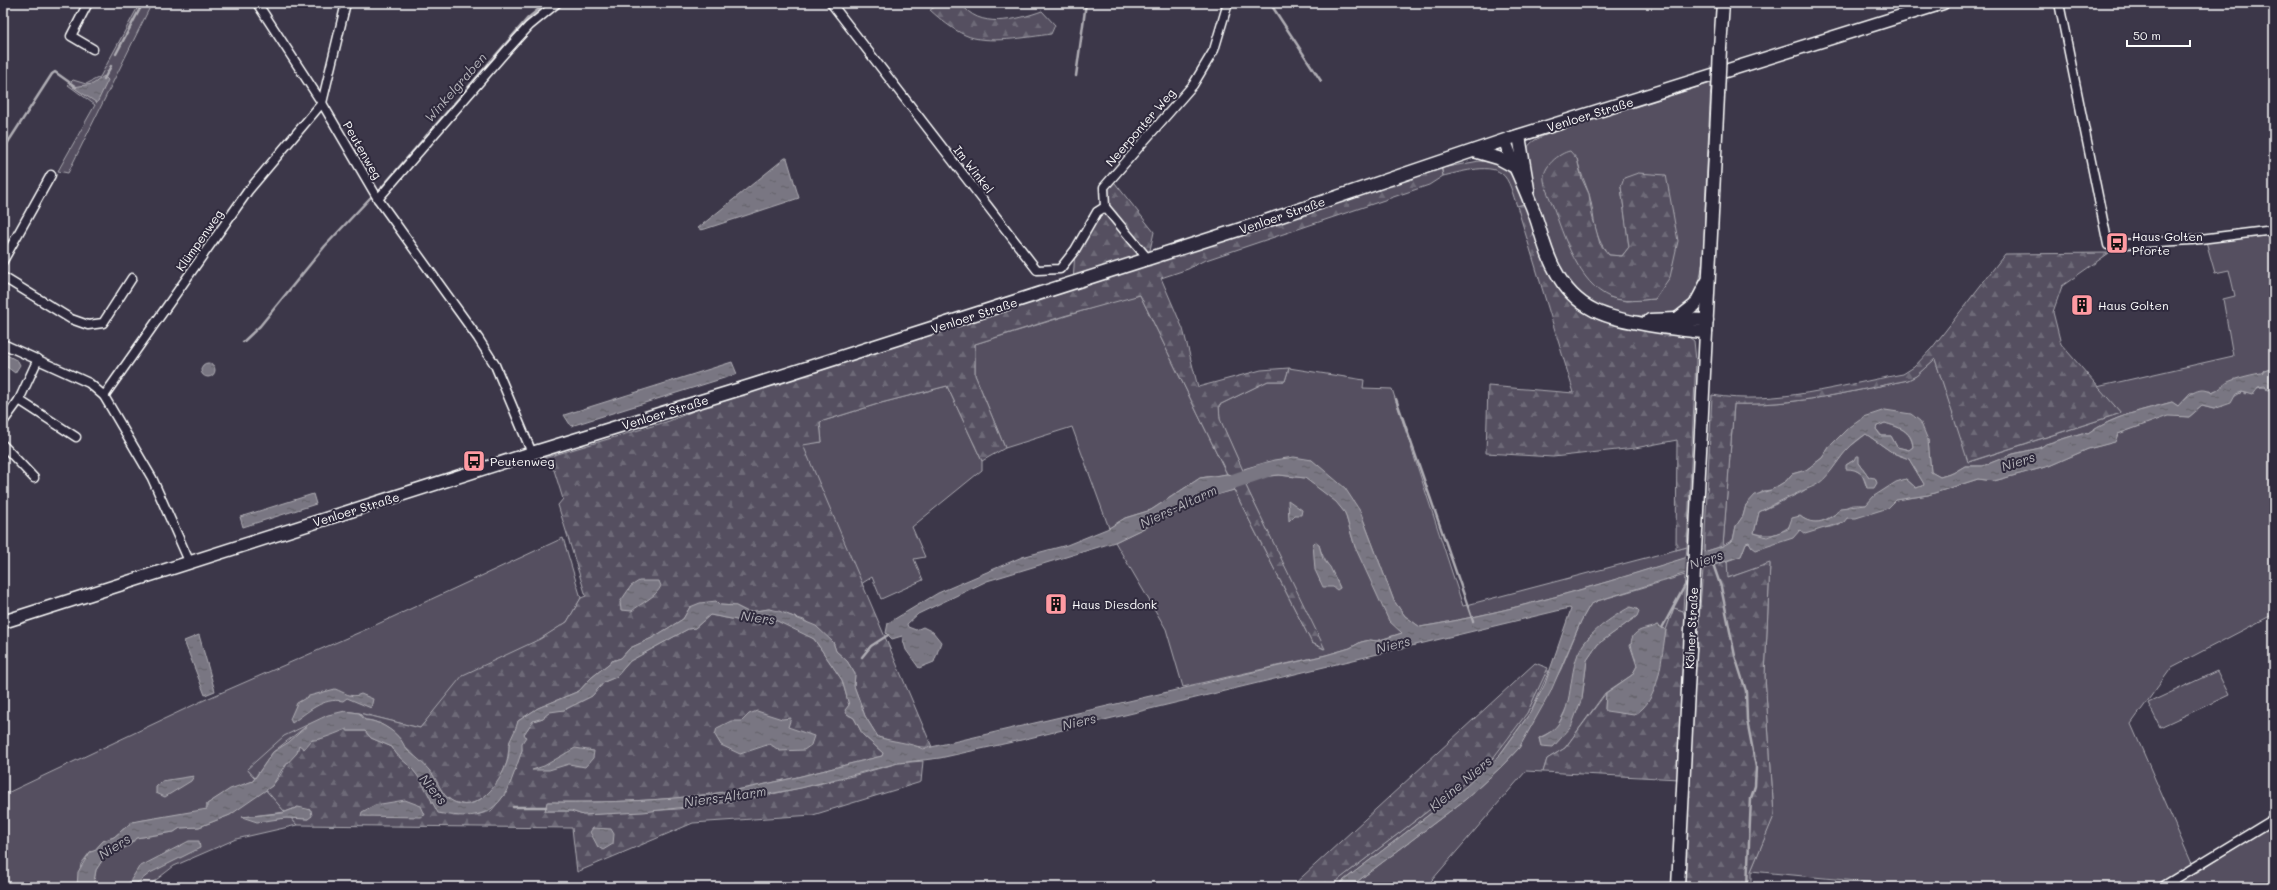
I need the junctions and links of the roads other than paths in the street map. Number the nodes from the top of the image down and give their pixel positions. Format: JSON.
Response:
{"nodes":[{"id":1,"x":88,"y":3,"type":"edge"},
{"id":2,"x":257,"y":3,"type":"edge"},
{"id":3,"x":346,"y":3,"type":"edge"},
{"id":4,"x":557,"y":3,"type":"edge"},
{"id":5,"x":831,"y":3,"type":"edge"},
{"id":6,"x":1228,"y":3,"type":"edge"},
{"id":7,"x":1723,"y":3,"type":"edge"},
{"id":8,"x":1943,"y":3,"type":"edge"},
{"id":9,"x":2059,"y":3,"type":"edge"},
{"id":10,"x":92,"y":49,"type":"dead end"},
{"id":11,"x":322,"y":103,"type":"junction"},
{"id":12,"x":1518,"y":136,"type":"junction"},
{"id":13,"x":1505,"y":140,"type":"junction"},
{"id":14,"x":1474,"y":151,"type":"junction"},
{"id":15,"x":1513,"y":166,"type":"junction"},
{"id":16,"x":51,"y":175,"type":"dead end"},
{"id":17,"x":378,"y":199,"type":"junction"},
{"id":18,"x":1530,"y":202,"type":"junction"},
{"id":19,"x":1105,"y":207,"type":"junction"},
{"id":20,"x":2274,"y":230,"type":"edge"},
{"id":21,"x":1148,"y":259,"type":"junction"},
{"id":22,"x":3,"y":261,"type":"edge"},
{"id":23,"x":3,"y":277,"type":"edge"},
{"id":24,"x":1709,"y":277,"type":"junction"},
{"id":25,"x":132,"y":278,"type":"dead end"},
{"id":26,"x":1677,"y":319,"type":"junction"},
{"id":27,"x":1628,"y":322,"type":"junction"},
{"id":28,"x":1707,"y":326,"type":"junction"},
{"id":29,"x":3,"y":344,"type":"edge"},
{"id":30,"x":38,"y":359,"type":"junction"},
{"id":31,"x":104,"y":396,"type":"junction"},
{"id":32,"x":19,"y":400,"type":"junction"},
{"id":33,"x":3,"y":422,"type":"edge"},
{"id":34,"x":76,"y":437,"type":"dead end"},
{"id":35,"x":3,"y":445,"type":"edge"},
{"id":36,"x":532,"y":453,"type":"junction"},
{"id":37,"x":34,"y":478,"type":"dead end"},
{"id":38,"x":189,"y":562,"type":"junction"},
{"id":39,"x":3,"y":622,"type":"edge"},
{"id":40,"x":2274,"y":819,"type":"edge"},
{"id":41,"x":1678,"y":887,"type":"edge"},
{"id":42,"x":2162,"y":887,"type":"edge"}],
"edges":[{"from":1,"to":10,"type":"street"},
{"from":2,"to":11,"type":"street","name":"Peutenweg"},
{"from":3,"to":11,"type":"street"},
{"from":4,"to":17,"type":"street"},
{"from":5,"to":19,"type":"street","name":"Im Winkel"},
{"from":6,"to":19,"type":"street","name":"Neerponter Weg"},
{"from":7,"to":24,"type":"main road","name":"Kölner Straße","bridge":true},
{"from":8,"to":12,"type":"main road","name":"Venloer Straße"},
{"from":9,"to":20,"type":"street"},
{"from":11,"to":17,"type":"street","name":"Peutenweg"},
{"from":11,"to":31,"type":"street","name":"Klümpenweg"},
{"from":12,"to":13,"type":"main road","name":"Venloer Straße"},
{"from":12,"to":18,"type":"main road"},
{"from":13,"to":14,"type":"main road","name":"Venloer Straße"},
{"from":13,"to":15,"type":"main road"},
{"from":14,"to":15,"type":"main road"},
{"from":14,"to":21,"type":"main road","name":"Venloer Straße"},
{"from":15,"to":18,"type":"main road"},
{"from":16,"to":22,"type":"street"},
{"from":17,"to":36,"type":"street","name":"Peutenweg"},
{"from":18,"to":27,"type":"main road"},
{"from":19,"to":21,"type":"street"},
{"from":21,"to":36,"type":"main road","name":"Venloer Straße"},
{"from":23,"to":25,"type":"street"},
{"from":24,"to":26,"type":"main road"},
{"from":24,"to":28,"type":"main road","name":"Kölner Straße"},
{"from":26,"to":27,"type":"main road"},
{"from":26,"to":28,"type":"main road"},
{"from":27,"to":28,"type":"main road"},
{"from":28,"to":41,"type":"main road","name":"Kölner Straße"},
{"from":29,"to":30,"type":"street"},
{"from":30,"to":31,"type":"street"},
{"from":30,"to":32,"type":"street"},
{"from":31,"to":38,"type":"street"},
{"from":32,"to":33,"type":"street"},
{"from":32,"to":34,"type":"street"},
{"from":35,"to":37,"type":"street"},
{"from":36,"to":38,"type":"main road","name":"Venloer Straße"},
{"from":38,"to":39,"type":"main road","name":"Venloer Straße"},
{"from":40,"to":42,"type":"street"}]}
